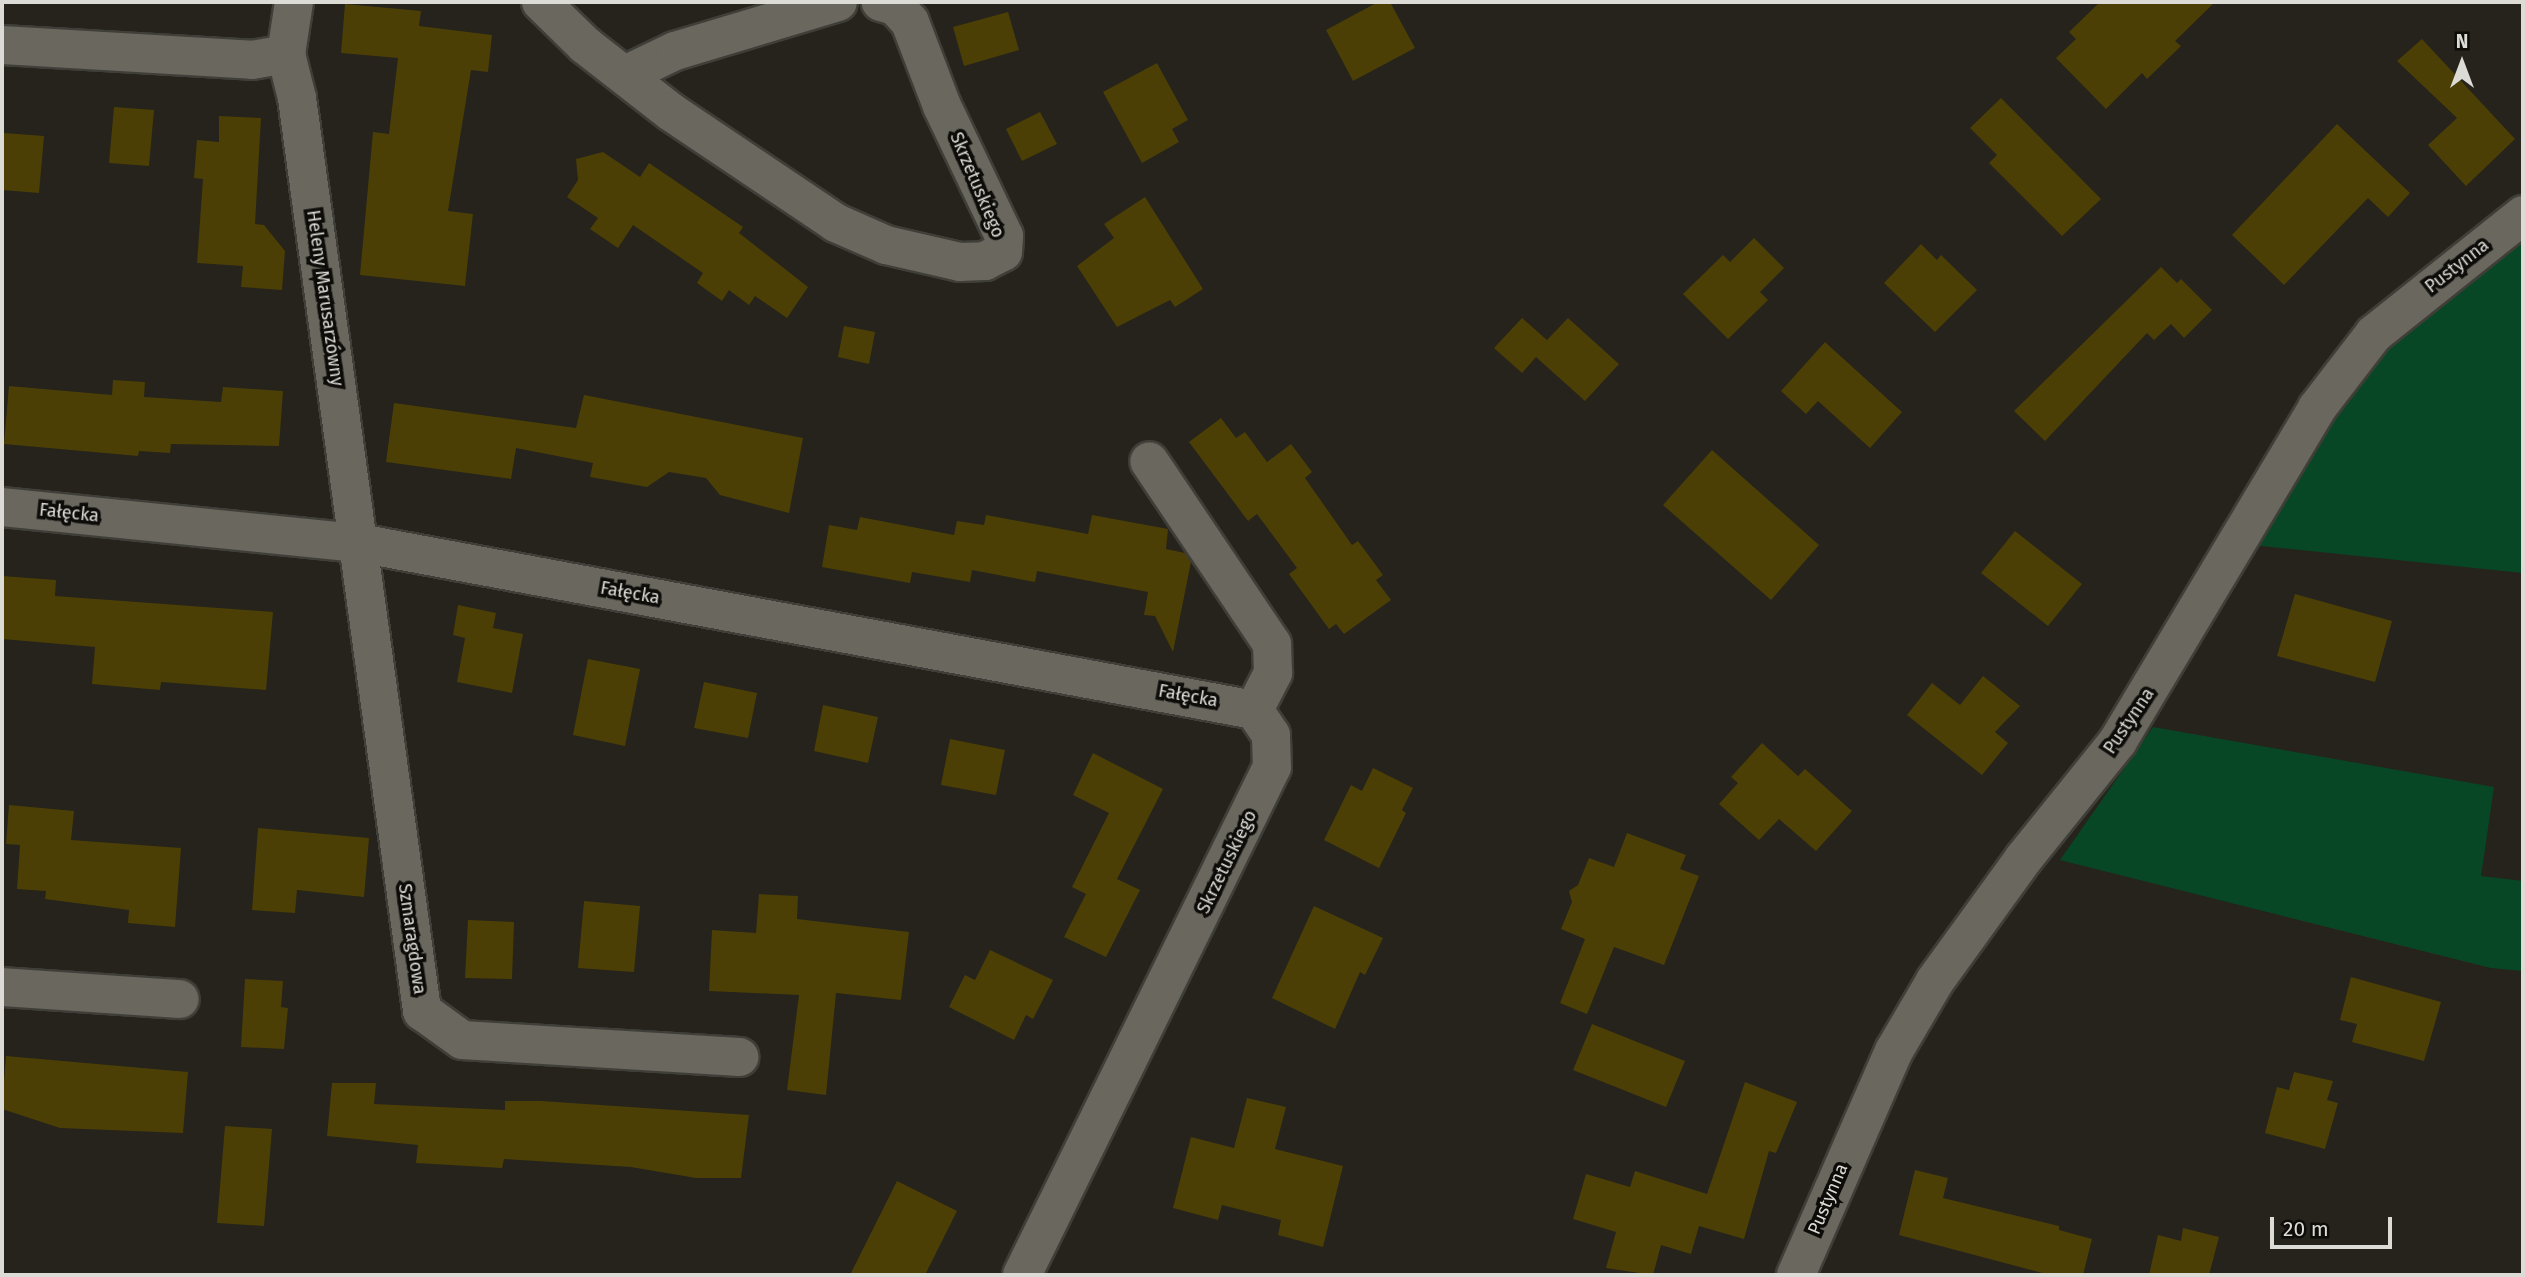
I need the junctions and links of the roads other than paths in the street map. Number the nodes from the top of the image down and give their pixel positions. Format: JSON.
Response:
{"nodes":[{"id":1,"x":294,"y":2,"type":"edge"},
{"id":2,"x":541,"y":2,"type":"edge"},
{"id":3,"x":838,"y":2,"type":"edge"},
{"id":4,"x":881,"y":2,"type":"edge"},
{"id":5,"x":2,"y":45,"type":"edge"},
{"id":6,"x":286,"y":54,"type":"junction"},
{"id":7,"x":625,"y":75,"type":"junction"},
{"id":8,"x":2523,"y":215,"type":"edge"},
{"id":9,"x":1149,"y":461,"type":"dead end"},
{"id":10,"x":2,"y":507,"type":"edge"},
{"id":11,"x":359,"y":543,"type":"junction"},
{"id":12,"x":1254,"y":710,"type":"junction"},
{"id":13,"x":2,"y":987,"type":"edge"},
{"id":14,"x":180,"y":999,"type":"dead end"},
{"id":15,"x":739,"y":1057,"type":"dead end"},
{"id":16,"x":1022,"y":1275,"type":"edge"},
{"id":17,"x":1796,"y":1275,"type":"edge"}],
"edges":[{"from":1,"to":6,"type":"street","name":"Heleny Marusarzówny"},
{"from":2,"to":7,"type":"street","name":"Skrzetuskiego"},
{"from":3,"to":7,"type":"street"},
{"from":4,"to":7,"type":"street","name":"Skrzetuskiego"},
{"from":5,"to":6,"type":"street"},
{"from":6,"to":11,"type":"street","name":"Heleny Marusarzówny"},
{"from":8,"to":17,"type":"street","name":"Pustynna"},
{"from":9,"to":12,"type":"street"},
{"from":10,"to":11,"type":"street","name":"Fałęcka"},
{"from":11,"to":12,"type":"street","name":"Fałęcka"},
{"from":11,"to":15,"type":"street","name":"Szmaragdowa"},
{"from":12,"to":16,"type":"street","name":"Skrzetuskiego"},
{"from":13,"to":14,"type":"street"}]}
